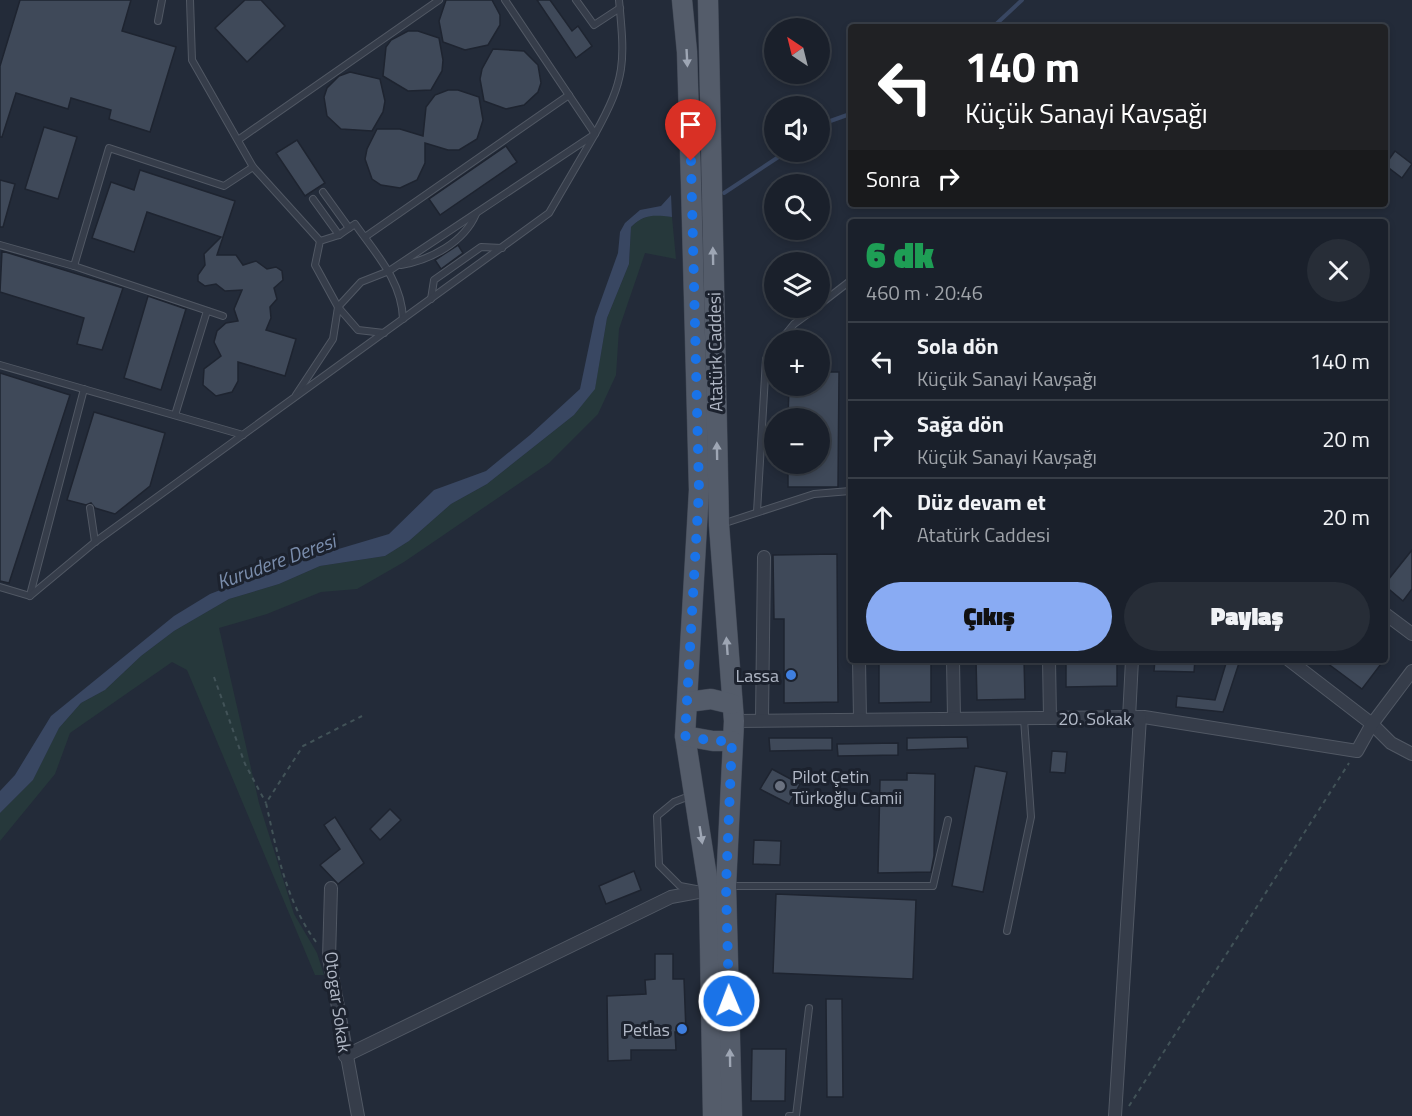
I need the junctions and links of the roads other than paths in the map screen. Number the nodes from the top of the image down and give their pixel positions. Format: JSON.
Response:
{"nodes":[{"id":1,"x":162,"y":0,"type":"edge"},
{"id":2,"x":190,"y":0,"type":"edge"},
{"id":3,"x":439,"y":0,"type":"edge"},
{"id":4,"x":505,"y":0,"type":"edge"},
{"id":5,"x":576,"y":0,"type":"edge"},
{"id":6,"x":617,"y":0,"type":"edge"},
{"id":7,"x":682,"y":0,"type":"edge"},
{"id":8,"x":708,"y":0,"type":"edge"},
{"id":9,"x":620,"y":8,"type":"junction"},
{"id":10,"x":158,"y":21,"type":"dead end"},
{"id":11,"x":569,"y":96,"type":"junction"},
{"id":12,"x":595,"y":134,"type":"junction"},
{"id":13,"x":238,"y":140,"type":"junction"},
{"id":14,"x":253,"y":166,"type":"junction"},
{"id":15,"x":323,"y":192,"type":"dead end"},
{"id":16,"x":313,"y":199,"type":"dead end"},
{"id":17,"x":476,"y":213,"type":"junction"},
{"id":18,"x":349,"y":228,"type":"junction"},
{"id":19,"x":339,"y":235,"type":"junction"},
{"id":20,"x":364,"y":237,"type":"junction"},
{"id":21,"x":320,"y":241,"type":"junction"},
{"id":22,"x":0,"y":244,"type":"edge"},
{"id":23,"x":502,"y":248,"type":"junction"},
{"id":24,"x":398,"y":265,"type":"junction"},
{"id":25,"x":74,"y":266,"type":"junction"},
{"id":26,"x":389,"y":272,"type":"junction"},
{"id":27,"x":848,"y":283,"type":"edge"},
{"id":28,"x":830,"y":296,"type":"edge"},
{"id":29,"x":431,"y":299,"type":"junction"},
{"id":30,"x":338,"y":307,"type":"junction"},
{"id":31,"x":207,"y":311,"type":"junction"},
{"id":32,"x":222,"y":316,"type":"dead end"},
{"id":33,"x":802,"y":318,"type":"edge"},
{"id":34,"x":403,"y":319,"type":"junction"},
{"id":35,"x":789,"y":330,"type":"edge"},
{"id":36,"x":384,"y":333,"type":"junction"},
{"id":37,"x":0,"y":365,"type":"edge"},
{"id":38,"x":84,"y":389,"type":"junction"},
{"id":39,"x":764,"y":393,"type":"edge"},
{"id":40,"x":294,"y":398,"type":"junction"},
{"id":41,"x":175,"y":416,"type":"junction"},
{"id":42,"x":243,"y":435,"type":"junction"},
{"id":43,"x":848,"y":491,"type":"edge"},
{"id":44,"x":90,"y":508,"type":"dead end"},
{"id":45,"x":757,"y":512,"type":"junction"},
{"id":46,"x":719,"y":525,"type":"junction"},
{"id":47,"x":95,"y":542,"type":"junction"},
{"id":48,"x":764,"y":557,"type":"dead end"},
{"id":49,"x":0,"y":587,"type":"edge"},
{"id":50,"x":30,"y":596,"type":"junction"},
{"id":51,"x":1388,"y":616,"type":"edge"},
{"id":52,"x":1412,"y":634,"type":"edge"},
{"id":53,"x":860,"y":663,"type":"edge"},
{"id":54,"x":953,"y":663,"type":"edge"},
{"id":55,"x":1049,"y":663,"type":"edge"},
{"id":56,"x":1132,"y":663,"type":"edge"},
{"id":57,"x":1293,"y":663,"type":"edge"},
{"id":58,"x":1412,"y":671,"type":"edge"},
{"id":59,"x":688,"y":702,"type":"junction"},
{"id":60,"x":733,"y":712,"type":"junction"},
{"id":61,"x":1135,"y":717,"type":"junction"},
{"id":62,"x":954,"y":718,"type":"junction"},
{"id":63,"x":1024,"y":718,"type":"junction"},
{"id":64,"x":1050,"y":718,"type":"junction"},
{"id":65,"x":762,"y":719,"type":"junction"},
{"id":66,"x":860,"y":719,"type":"junction"},
{"id":67,"x":1372,"y":723,"type":"junction"},
{"id":68,"x":685,"y":736,"type":"junction"},
{"id":69,"x":732,"y":741,"type":"junction"},
{"id":70,"x":1412,"y":754,"type":"edge"},
{"id":71,"x":694,"y":794,"type":"junction"},
{"id":72,"x":948,"y":820,"type":"dead end"},
{"id":73,"x":331,"y":888,"type":"dead end"},
{"id":74,"x":718,"y":888,"type":"junction"},
{"id":75,"x":1006,"y":931,"type":"dead end"},
{"id":76,"x":808,"y":1008,"type":"dead end"},
{"id":77,"x":345,"y":1056,"type":"junction"},
{"id":78,"x":358,"y":1116,"type":"edge"},
{"id":79,"x":713,"y":1116,"type":"edge"},
{"id":80,"x":732,"y":1116,"type":"edge"},
{"id":81,"x":789,"y":1116,"type":"edge"},
{"id":82,"x":1115,"y":1116,"type":"edge"}],
"edges":[{"from":1,"to":10,"type":"lane"},
{"from":2,"to":13,"type":"lane"},
{"from":3,"to":13,"type":"lane"},
{"from":4,"to":11,"type":"lane"},
{"from":5,"to":9,"type":"lane"},
{"from":6,"to":9,"type":"lane"},
{"from":7,"to":59,"type":"main road","name":"Atatürk Caddesi","one_way":true},
{"from":46,"to":8,"type":"main road","name":"Atatürk Caddesi","one_way":true},
{"from":9,"to":12,"type":"lane"},
{"from":11,"to":12,"type":"lane"},
{"from":11,"to":20,"type":"lane"},
{"from":12,"to":17,"type":"lane"},
{"from":12,"to":23,"type":"lane"},
{"from":13,"to":14,"type":"lane"},
{"from":14,"to":21,"type":"lane"},
{"from":14,"to":25,"type":"lane"},
{"from":15,"to":18,"type":"lane"},
{"from":16,"to":19,"type":"lane"},
{"from":17,"to":24,"type":"lane"},
{"from":17,"to":24,"type":"lane"},
{"from":18,"to":19,"type":"lane"},
{"from":18,"to":20,"type":"lane"},
{"from":19,"to":21,"type":"lane"},
{"from":20,"to":26,"type":"lane"},
{"from":21,"to":30,"type":"lane"},
{"from":22,"to":25,"type":"lane"},
{"from":23,"to":29,"type":"lane"},
{"from":23,"to":29,"type":"lane"},
{"from":24,"to":26,"type":"lane"},
{"from":25,"to":31,"type":"lane"},
{"from":26,"to":30,"type":"lane"},
{"from":26,"to":34,"type":"lane"},
{"from":27,"to":28,"type":"lane"},
{"from":29,"to":34,"type":"lane"},
{"from":30,"to":36,"type":"lane"},
{"from":30,"to":40,"type":"lane"},
{"from":31,"to":32,"type":"lane"},
{"from":31,"to":41,"type":"lane"},
{"from":33,"to":35,"type":"lane"},
{"from":34,"to":36,"type":"lane"},
{"from":36,"to":40,"type":"lane"},
{"from":37,"to":38,"type":"lane"},
{"from":38,"to":41,"type":"lane"},
{"from":38,"to":50,"type":"lane"},
{"from":39,"to":45,"type":"lane"},
{"from":40,"to":42,"type":"lane"},
{"from":41,"to":42,"type":"lane"},
{"from":42,"to":47,"type":"lane"},
{"from":43,"to":45,"type":"lane"},
{"from":44,"to":47,"type":"lane"},
{"from":45,"to":46,"type":"lane"},
{"from":60,"to":46,"type":"main road","name":"Atatürk Caddesi","one_way":true},
{"from":47,"to":50,"type":"lane"},
{"from":48,"to":65,"type":"street"},
{"from":49,"to":50,"type":"lane"},
{"from":51,"to":52,"type":"street"},
{"from":53,"to":66,"type":"street"},
{"from":54,"to":62,"type":"street"},
{"from":55,"to":64,"type":"street"},
{"from":56,"to":61,"type":"street"},
{"from":57,"to":67,"type":"street"},
{"from":58,"to":67,"type":"street"},
{"from":59,"to":60,"type":"main road"},
{"from":59,"to":68,"type":"main road","name":"Atatürk Caddesi"},
{"from":60,"to":65,"type":"street","name":"20. Sokak"},
{"from":60,"to":69,"type":"main road","name":"Atatürk Caddesi"},
{"from":61,"to":64,"type":"street","name":"20. Sokak"},
{"from":61,"to":67,"type":"street","name":"20. Sokak"},
{"from":61,"to":82,"type":"street"},
{"from":62,"to":63,"type":"street","name":"20. Sokak"},
{"from":62,"to":66,"type":"street","name":"20. Sokak"},
{"from":63,"to":64,"type":"street","name":"20. Sokak"},
{"from":63,"to":75,"type":"lane"},
{"from":65,"to":66,"type":"street","name":"20. Sokak"},
{"from":67,"to":70,"type":"street"},
{"from":68,"to":69,"type":"main road"},
{"from":68,"to":71,"type":"main road"},
{"from":69,"to":74,"type":"main road"},
{"from":71,"to":74,"type":"main road","one_way":true},
{"from":71,"to":74,"type":"lane"},
{"from":72,"to":74,"type":"lane"},
{"from":73,"to":77,"type":"street","name":"Otogar Sokak"},
{"from":74,"to":77,"type":"street"},
{"from":74,"to":79,"type":"main road"},
{"from":80,"to":74,"type":"main road","one_way":true},
{"from":76,"to":81,"type":"lane"},
{"from":77,"to":78,"type":"street","name":"Otogar Sokak"}]}
